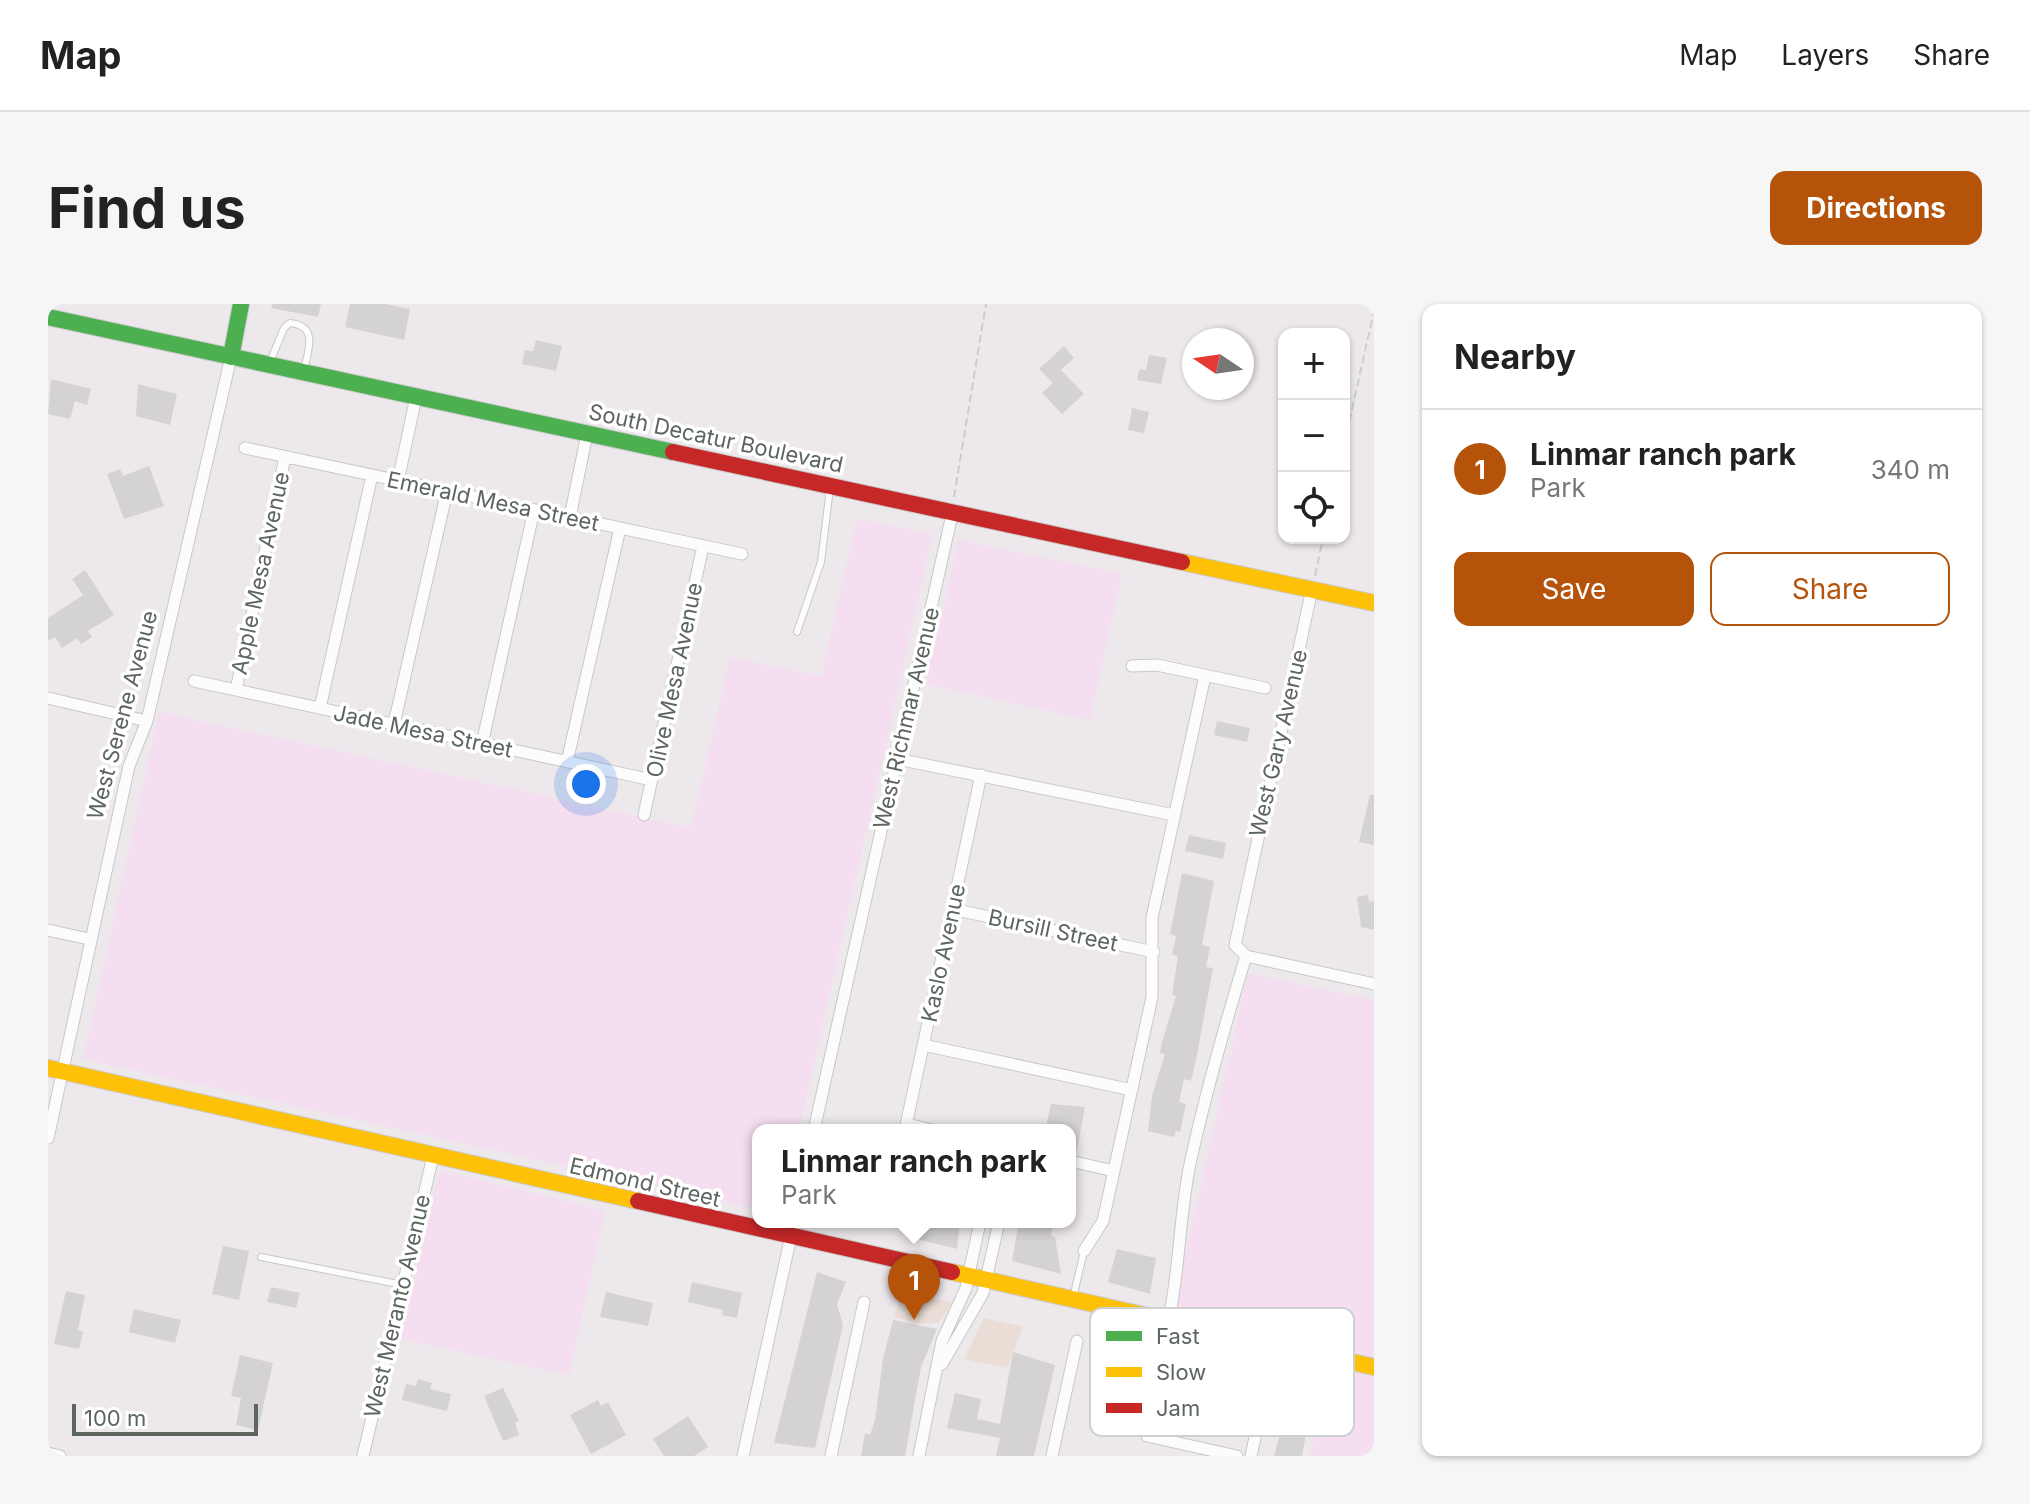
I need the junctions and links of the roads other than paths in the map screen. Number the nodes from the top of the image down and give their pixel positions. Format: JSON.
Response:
{"nodes":[{"id":1,"x":241,"y":304,"type":"edge"},
{"id":2,"x":48,"y":317,"type":"edge"},
{"id":3,"x":231,"y":357,"type":"junction"},
{"id":4,"x":269,"y":366,"type":"junction"},
{"id":5,"x":303,"y":373,"type":"junction"},
{"id":6,"x":416,"y":397,"type":"junction"},
{"id":7,"x":587,"y":434,"type":"junction"},
{"id":8,"x":245,"y":448,"type":"dead end"},
{"id":9,"x":285,"y":457,"type":"junction"},
{"id":10,"x":372,"y":475,"type":"junction"},
{"id":11,"x":398,"y":481,"type":"junction"},
{"id":12,"x":830,"y":485,"type":"junction"},
{"id":13,"x":447,"y":491,"type":"junction"},
{"id":14,"x":534,"y":510,"type":"junction"},
{"id":15,"x":953,"y":510,"type":"junction"},
{"id":16,"x":570,"y":517,"type":"junction"},
{"id":17,"x":620,"y":528,"type":"junction"},
{"id":18,"x":703,"y":546,"type":"junction"},
{"id":19,"x":742,"y":554,"type":"dead end"},
{"id":20,"x":1312,"y":589,"type":"junction"},
{"id":21,"x":1374,"y":603,"type":"edge"},
{"id":22,"x":797,"y":632,"type":"dead end"},
{"id":23,"x":1132,"y":666,"type":"dead end"},
{"id":24,"x":1205,"y":676,"type":"junction"},
{"id":25,"x":194,"y":681,"type":"dead end"},
{"id":26,"x":1265,"y":688,"type":"dead end"},
{"id":27,"x":236,"y":690,"type":"junction"},
{"id":28,"x":48,"y":698,"type":"edge"},
{"id":29,"x":320,"y":708,"type":"junction"},
{"id":30,"x":147,"y":721,"type":"junction"},
{"id":31,"x":394,"y":724,"type":"junction"},
{"id":32,"x":482,"y":744,"type":"junction"},
{"id":33,"x":897,"y":759,"type":"junction"},
{"id":34,"x":567,"y":762,"type":"junction"},
{"id":35,"x":981,"y":775,"type":"junction"},
{"id":36,"x":652,"y":780,"type":"junction"},
{"id":37,"x":644,"y":815,"type":"dead end"},
{"id":38,"x":1174,"y":815,"type":"junction"},
{"id":39,"x":952,"y":909,"type":"junction"},
{"id":40,"x":48,"y":930,"type":"edge"},
{"id":41,"x":89,"y":939,"type":"junction"},
{"id":42,"x":1154,"y":952,"type":"junction"},
{"id":43,"x":1242,"y":952,"type":"junction"},
{"id":44,"x":1374,"y":984,"type":"edge"},
{"id":45,"x":923,"y":1045,"type":"junction"},
{"id":46,"x":56,"y":1070,"type":"edge"},
{"id":47,"x":1132,"y":1090,"type":"junction"},
{"id":48,"x":815,"y":1124,"type":"edge"},
{"id":49,"x":907,"y":1124,"type":"edge"},
{"id":50,"x":48,"y":1138,"type":"edge"},
{"id":51,"x":433,"y":1156,"type":"junction"},
{"id":52,"x":1076,"y":1162,"type":"edge"},
{"id":53,"x":1114,"y":1171,"type":"junction"},
{"id":54,"x":752,"y":1222,"type":"edge"},
{"id":55,"x":979,"y":1228,"type":"edge"},
{"id":56,"x":998,"y":1228,"type":"edge"},
{"id":57,"x":792,"y":1230,"type":"edge"},
{"id":58,"x":1084,"y":1251,"type":"joint"},
{"id":59,"x":261,"y":1257,"type":"dead end"},
{"id":60,"x":968,"y":1278,"type":"junction"},
{"id":61,"x":986,"y":1282,"type":"junction"},
{"id":62,"x":403,"y":1285,"type":"junction"},
{"id":63,"x":1072,"y":1301,"type":"junction"},
{"id":64,"x":864,"y":1302,"type":"dead end"},
{"id":65,"x":1103,"y":1308,"type":"edge"},
{"id":66,"x":1171,"y":1308,"type":"edge"},
{"id":67,"x":945,"y":1331,"type":"junction"},
{"id":68,"x":956,"y":1339,"type":"junction"},
{"id":69,"x":1077,"y":1341,"type":"dead end"},
{"id":70,"x":1354,"y":1363,"type":"edge"},
{"id":71,"x":1374,"y":1367,"type":"edge"},
{"id":72,"x":937,"y":1371,"type":"junction"},
{"id":73,"x":1147,"y":1436,"type":"dead end"},
{"id":74,"x":1255,"y":1436,"type":"edge"},
{"id":75,"x":48,"y":1453,"type":"edge"},
{"id":76,"x":60,"y":1456,"type":"edge"},
{"id":77,"x":363,"y":1456,"type":"edge"},
{"id":78,"x":743,"y":1456,"type":"edge"},
{"id":79,"x":831,"y":1456,"type":"edge"},
{"id":80,"x":919,"y":1456,"type":"edge"},
{"id":81,"x":1052,"y":1456,"type":"edge"},
{"id":82,"x":1237,"y":1456,"type":"edge"},
{"id":83,"x":1251,"y":1456,"type":"edge"}],
"edges":[{"from":1,"to":3,"type":"street","name":"West Serene Avenue"},
{"from":2,"to":3,"type":"street","name":"South Decatur Boulevard"},
{"from":3,"to":4,"type":"street","name":"South Decatur Boulevard"},
{"from":3,"to":30,"type":"street","name":"West Serene Avenue"},
{"from":4,"to":5,"type":"street","name":"South Decatur Boulevard"},
{"from":4,"to":5,"type":"lane"},
{"from":5,"to":6,"type":"street","name":"South Decatur Boulevard"},
{"from":6,"to":7,"type":"street","name":"South Decatur Boulevard"},
{"from":6,"to":11,"type":"street"},
{"from":7,"to":12,"type":"street","name":"South Decatur Boulevard"},
{"from":7,"to":16,"type":"street"},
{"from":8,"to":9,"type":"street","name":"Emerald Mesa Street"},
{"from":9,"to":10,"type":"street","name":"Emerald Mesa Street"},
{"from":9,"to":27,"type":"street","name":"Apple Mesa Avenue"},
{"from":10,"to":11,"type":"street","name":"Emerald Mesa Street"},
{"from":10,"to":29,"type":"street"},
{"from":11,"to":13,"type":"street","name":"Emerald Mesa Street"},
{"from":12,"to":15,"type":"street","name":"South Decatur Boulevard"},
{"from":12,"to":22,"type":"lane"},
{"from":13,"to":14,"type":"street","name":"Emerald Mesa Street"},
{"from":13,"to":31,"type":"street"},
{"from":14,"to":16,"type":"street","name":"Emerald Mesa Street"},
{"from":14,"to":32,"type":"street"},
{"from":15,"to":20,"type":"street","name":"South Decatur Boulevard"},
{"from":15,"to":33,"type":"street","name":"West Richmar Avenue"},
{"from":16,"to":17,"type":"street","name":"Emerald Mesa Street"},
{"from":17,"to":18,"type":"street","name":"Emerald Mesa Street"},
{"from":17,"to":34,"type":"street"},
{"from":18,"to":19,"type":"street","name":"Emerald Mesa Street"},
{"from":18,"to":36,"type":"street","name":"Olive Mesa Avenue"},
{"from":20,"to":21,"type":"street","name":"South Decatur Boulevard"},
{"from":20,"to":43,"type":"street","name":"West Gary Avenue"},
{"from":23,"to":24,"type":"street"},
{"from":24,"to":26,"type":"street"},
{"from":24,"to":38,"type":"street"},
{"from":25,"to":27,"type":"street","name":"Jade Mesa Street"},
{"from":27,"to":29,"type":"street","name":"Jade Mesa Street"},
{"from":28,"to":30,"type":"street"},
{"from":29,"to":31,"type":"street","name":"Jade Mesa Street"},
{"from":30,"to":41,"type":"street","name":"West Serene Avenue"},
{"from":31,"to":32,"type":"street","name":"Jade Mesa Street"},
{"from":32,"to":34,"type":"street","name":"Jade Mesa Street"},
{"from":33,"to":35,"type":"street"},
{"from":33,"to":48,"type":"street","name":"West Richmar Avenue"},
{"from":34,"to":36,"type":"street","name":"Jade Mesa Street"},
{"from":35,"to":38,"type":"street"},
{"from":35,"to":39,"type":"street","name":"Kaslo Avenue"},
{"from":36,"to":37,"type":"street","name":"Olive Mesa Avenue"},
{"from":38,"to":42,"type":"street"},
{"from":39,"to":42,"type":"street","name":"Bursill Street"},
{"from":39,"to":45,"type":"street","name":"Kaslo Avenue"},
{"from":40,"to":41,"type":"street"},
{"from":41,"to":46,"type":"street","name":"West Serene Avenue"},
{"from":42,"to":47,"type":"street"},
{"from":43,"to":44,"type":"street"},
{"from":43,"to":66,"type":"street","name":"West Gary Avenue"},
{"from":45,"to":47,"type":"street"},
{"from":45,"to":49,"type":"street","name":"Kaslo Avenue"},
{"from":46,"to":50,"type":"street","name":"West Serene Avenue"},
{"from":46,"to":51,"type":"street","name":"Edmond Street"},
{"from":47,"to":53,"type":"street"},
{"from":51,"to":54,"type":"street","name":"Edmond Street"},
{"from":51,"to":62,"type":"street","name":"West Meranto Avenue"},
{"from":52,"to":53,"type":"street"},
{"from":53,"to":58,"type":"street"},
{"from":55,"to":60,"type":"street"},
{"from":56,"to":61,"type":"street"},
{"from":57,"to":60,"type":"street","name":"Edmond Street"},
{"from":57,"to":78,"type":"street"},
{"from":58,"to":63,"type":"lane"},
{"from":59,"to":62,"type":"lane"},
{"from":60,"to":61,"type":"street","name":"Edmond Street"},
{"from":60,"to":67,"type":"street"},
{"from":61,"to":63,"type":"street","name":"Edmond Street"},
{"from":61,"to":68,"type":"street"},
{"from":62,"to":77,"type":"street","name":"West Meranto Avenue"},
{"from":63,"to":65,"type":"street","name":"Edmond Street"},
{"from":64,"to":79,"type":"street"},
{"from":67,"to":68,"type":"lane"},
{"from":67,"to":72,"type":"street"},
{"from":68,"to":72,"type":"street"},
{"from":69,"to":81,"type":"street"},
{"from":70,"to":71,"type":"street","name":"Edmond Street"},
{"from":72,"to":80,"type":"street"},
{"from":73,"to":82,"type":"street"},
{"from":74,"to":83,"type":"street"},
{"from":75,"to":76,"type":"street"}]}
